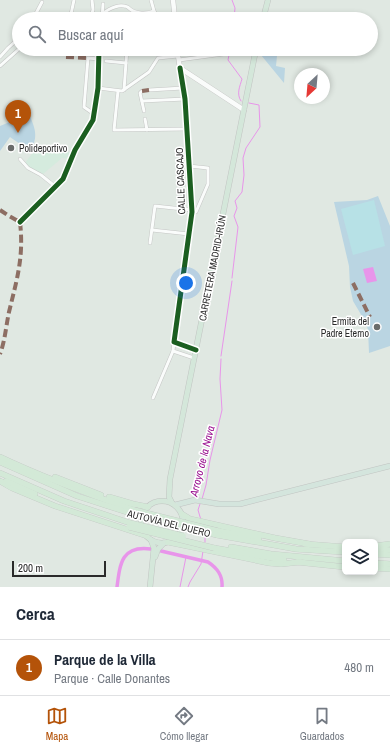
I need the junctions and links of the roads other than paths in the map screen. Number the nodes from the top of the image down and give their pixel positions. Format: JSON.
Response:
{"nodes":[{"id":1,"x":74,"y":0,"type":"edge"},
{"id":2,"x":92,"y":0,"type":"edge"},
{"id":3,"x":151,"y":0,"type":"edge"},
{"id":4,"x":173,"y":0,"type":"edge"},
{"id":5,"x":268,"y":0,"type":"edge"},
{"id":6,"x":122,"y":1,"type":"edge"},
{"id":7,"x":42,"y":2,"type":"dead end"},
{"id":8,"x":103,"y":4,"type":"dead end"},
{"id":9,"x":122,"y":6,"type":"junction"},
{"id":10,"x":154,"y":11,"type":"edge"},
{"id":11,"x":37,"y":12,"type":"edge"},
{"id":12,"x":71,"y":12,"type":"edge"},
{"id":13,"x":92,"y":12,"type":"edge"},
{"id":14,"x":103,"y":12,"type":"edge"},
{"id":15,"x":107,"y":12,"type":"edge"},
{"id":16,"x":138,"y":12,"type":"edge"},
{"id":17,"x":174,"y":12,"type":"edge"},
{"id":18,"x":265,"y":12,"type":"edge"},
{"id":19,"x":12,"y":44,"type":"edge"},
{"id":20,"x":12,"y":55,"type":"edge"},
{"id":21,"x":99,"y":56,"type":"edge"},
{"id":22,"x":127,"y":56,"type":"edge"},
{"id":23,"x":199,"y":56,"type":"edge"},
{"id":24,"x":255,"y":56,"type":"edge"},
{"id":25,"x":0,"y":57,"type":"edge"},
{"id":26,"x":178,"y":58,"type":"junction"},
{"id":27,"x":99,"y":59,"type":"junction"},
{"id":28,"x":106,"y":61,"type":"dead end"},
{"id":29,"x":126,"y":63,"type":"junction"},
{"id":30,"x":0,"y":66,"type":"edge"},
{"id":31,"x":180,"y":68,"type":"junction"},
{"id":32,"x":98,"y":88,"type":"junction"},
{"id":33,"x":183,"y":88,"type":"junction"},
{"id":34,"x":124,"y":90,"type":"junction"},
{"id":35,"x":149,"y":90,"type":"dead end"},
{"id":36,"x":118,"y":91,"type":"junction"},
{"id":37,"x":142,"y":91,"type":"dead end"},
{"id":38,"x":184,"y":99,"type":"junction"},
{"id":39,"x":142,"y":101,"type":"junction"},
{"id":40,"x":95,"y":107,"type":"junction"},
{"id":41,"x":87,"y":110,"type":"junction"},
{"id":42,"x":244,"y":110,"type":"junction"},
{"id":43,"x":144,"y":111,"type":"dead end"},
{"id":44,"x":94,"y":114,"type":"junction"},
{"id":45,"x":145,"y":119,"type":"dead end"},
{"id":46,"x":187,"y":129,"type":"junction"},
{"id":47,"x":147,"y":130,"type":"junction"},
{"id":48,"x":20,"y":159,"type":"dead end"},
{"id":49,"x":190,"y":166,"type":"junction"},
{"id":50,"x":56,"y":187,"type":"junction"},
{"id":51,"x":192,"y":211,"type":"junction"},
{"id":52,"x":20,"y":222,"type":"dead end"},
{"id":53,"x":152,"y":230,"type":"junction"},
{"id":54,"x":189,"y":234,"type":"junction"},
{"id":55,"x":150,"y":243,"type":"dead end"},
{"id":56,"x":174,"y":342,"type":"junction"},
{"id":57,"x":196,"y":350,"type":"junction"},
{"id":58,"x":173,"y":351,"type":"junction"},
{"id":59,"x":194,"y":358,"type":"junction"},
{"id":60,"x":153,"y":398,"type":"dead end"},
{"id":61,"x":0,"y":457,"type":"edge"},
{"id":62,"x":0,"y":462,"type":"edge"},
{"id":63,"x":18,"y":466,"type":"junction"},
{"id":64,"x":390,"y":466,"type":"edge"},
{"id":65,"x":0,"y":473,"type":"edge"},
{"id":66,"x":0,"y":480,"type":"edge"},
{"id":67,"x":169,"y":487,"type":"junction"},
{"id":68,"x":162,"y":501,"type":"junction"},
{"id":69,"x":187,"y":501,"type":"junction"},
{"id":70,"x":174,"y":504,"type":"junction"},
{"id":71,"x":148,"y":506,"type":"junction"},
{"id":72,"x":133,"y":512,"type":"junction"},
{"id":73,"x":182,"y":513,"type":"junction"},
{"id":74,"x":130,"y":525,"type":"junction"},
{"id":75,"x":218,"y":533,"type":"junction"},
{"id":76,"x":148,"y":537,"type":"junction"},
{"id":77,"x":166,"y":542,"type":"junction"},
{"id":78,"x":309,"y":544,"type":"junction"},
{"id":79,"x":390,"y":544,"type":"edge"},
{"id":80,"x":378,"y":546,"type":"edge"},
{"id":81,"x":342,"y":547,"type":"edge"},
{"id":82,"x":213,"y":548,"type":"junction"},
{"id":83,"x":378,"y":549,"type":"edge"},
{"id":84,"x":390,"y":550,"type":"edge"},
{"id":85,"x":342,"y":552,"type":"edge"},
{"id":86,"x":378,"y":554,"type":"edge"},
{"id":87,"x":390,"y":555,"type":"edge"},
{"id":88,"x":342,"y":561,"type":"edge"},
{"id":89,"x":378,"y":563,"type":"edge"},
{"id":90,"x":390,"y":564,"type":"edge"},
{"id":91,"x":342,"y":567,"type":"edge"},
{"id":92,"x":378,"y":568,"type":"edge"},
{"id":93,"x":390,"y":569,"type":"edge"},
{"id":94,"x":152,"y":571,"type":"junction"},
{"id":95,"x":150,"y":587,"type":"edge"}],
"edges":[{"from":1,"to":12,"type":"street"},
{"from":2,"to":13,"type":"street"},
{"from":3,"to":10,"type":"street"},
{"from":4,"to":17,"type":"main road"},
{"from":5,"to":18,"type":"highway"},
{"from":6,"to":9,"type":"street"},
{"from":7,"to":11,"type":"street"},
{"from":8,"to":14,"type":"street"},
{"from":9,"to":15,"type":"street"},
{"from":9,"to":16,"type":"street"},
{"from":19,"to":25,"type":"street"},
{"from":20,"to":30,"type":"street"},
{"from":21,"to":27,"type":"street"},
{"from":22,"to":29,"type":"street"},
{"from":23,"to":26,"type":"street"},
{"from":24,"to":42,"type":"highway","name":"CARRETERA MADRID-IRÚN"},
{"from":26,"to":31,"type":"main road","name":"CALLE CASCAJO"},
{"from":26,"to":34,"type":"street"},
{"from":27,"to":32,"type":"street"},
{"from":27,"to":41,"type":"street"},
{"from":28,"to":29,"type":"street"},
{"from":29,"to":34,"type":"street"},
{"from":31,"to":33,"type":"street","name":"CALLE CASCAJO"},
{"from":31,"to":42,"type":"main road"},
{"from":32,"to":36,"type":"street"},
{"from":32,"to":40,"type":"street"},
{"from":33,"to":35,"type":"street"},
{"from":33,"to":38,"type":"street","name":"CALLE CASCAJO"},
{"from":34,"to":36,"type":"street"},
{"from":36,"to":47,"type":"street"},
{"from":37,"to":39,"type":"street"},
{"from":38,"to":39,"type":"street"},
{"from":38,"to":46,"type":"street","name":"CALLE CASCAJO"},
{"from":39,"to":43,"type":"street"},
{"from":40,"to":41,"type":"street"},
{"from":40,"to":44,"type":"street"},
{"from":41,"to":44,"type":"street"},
{"from":42,"to":57,"type":"highway","name":"CARRETERA MADRID-IRÚN"},
{"from":44,"to":50,"type":"street"},
{"from":45,"to":47,"type":"street"},
{"from":46,"to":47,"type":"street"},
{"from":46,"to":49,"type":"street","name":"CALLE CASCAJO"},
{"from":48,"to":50,"type":"street"},
{"from":49,"to":51,"type":"street","name":"CALLE CASCAJO"},
{"from":49,"to":51,"type":"street"},
{"from":50,"to":52,"type":"street"},
{"from":51,"to":53,"type":"street"},
{"from":51,"to":54,"type":"street","name":"CALLE CASCAJO"},
{"from":53,"to":54,"type":"street"},
{"from":53,"to":55,"type":"street"},
{"from":54,"to":56,"type":"street","name":"CALLE CASCAJO"},
{"from":56,"to":57,"type":"street"},
{"from":56,"to":58,"type":"street","name":"CALLE CASCAJO"},
{"from":57,"to":59,"type":"highway","name":"CARRETERA MADRID-IRÚN"},
{"from":58,"to":59,"type":"street"},
{"from":58,"to":60,"type":"street","name":"CALLE CASCAJO"},
{"from":59,"to":67,"type":"highway","name":"CARRETERA MADRID-IRÚN"},
{"from":61,"to":63,"type":"highway"},
{"from":62,"to":72,"type":"highway","name":"AUTOVÍA DEL DUERO"},
{"from":63,"to":71,"type":"highway"},
{"from":63,"to":72,"type":"highway"},
{"from":64,"to":69,"type":"main road"},
{"from":65,"to":74,"type":"highway","name":"AUTOVÍA DEL DUERO"},
{"from":66,"to":74,"type":"highway"},
{"from":66,"to":76,"type":"highway"},
{"from":67,"to":68,"type":"highway","name":"CARRETERA MADRID-IRÚN"},
{"from":67,"to":70,"type":"highway","name":"CARRETERA MADRID-IRÚN"},
{"from":68,"to":70,"type":"highway"},
{"from":68,"to":71,"type":"highway"},
{"from":69,"to":70,"type":"main road"},
{"from":69,"to":73,"type":"main road"},
{"from":70,"to":73,"type":"highway"},
{"from":71,"to":76,"type":"highway"},
{"from":72,"to":75,"type":"highway","name":"AUTOVÍA DEL DUERO","bridge":true},
{"from":73,"to":77,"type":"highway"},
{"from":73,"to":78,"type":"highway"},
{"from":74,"to":82,"type":"highway","name":"AUTOVÍA DEL DUERO","bridge":true},
{"from":75,"to":78,"type":"highway"},
{"from":75,"to":85,"type":"highway","name":"AUTOVÍA DEL DUERO"},
{"from":76,"to":77,"type":"highway"},
{"from":76,"to":94,"type":"highway"},
{"from":77,"to":82,"type":"highway"},
{"from":77,"to":94,"type":"highway"},
{"from":78,"to":81,"type":"highway"},
{"from":79,"to":80,"type":"highway"},
{"from":82,"to":88,"type":"highway","name":"AUTOVÍA DEL DUERO"},
{"from":82,"to":91,"type":"highway"},
{"from":83,"to":84,"type":"highway"},
{"from":86,"to":87,"type":"highway"},
{"from":89,"to":90,"type":"highway"},
{"from":92,"to":93,"type":"highway"},
{"from":94,"to":95,"type":"highway"}]}
